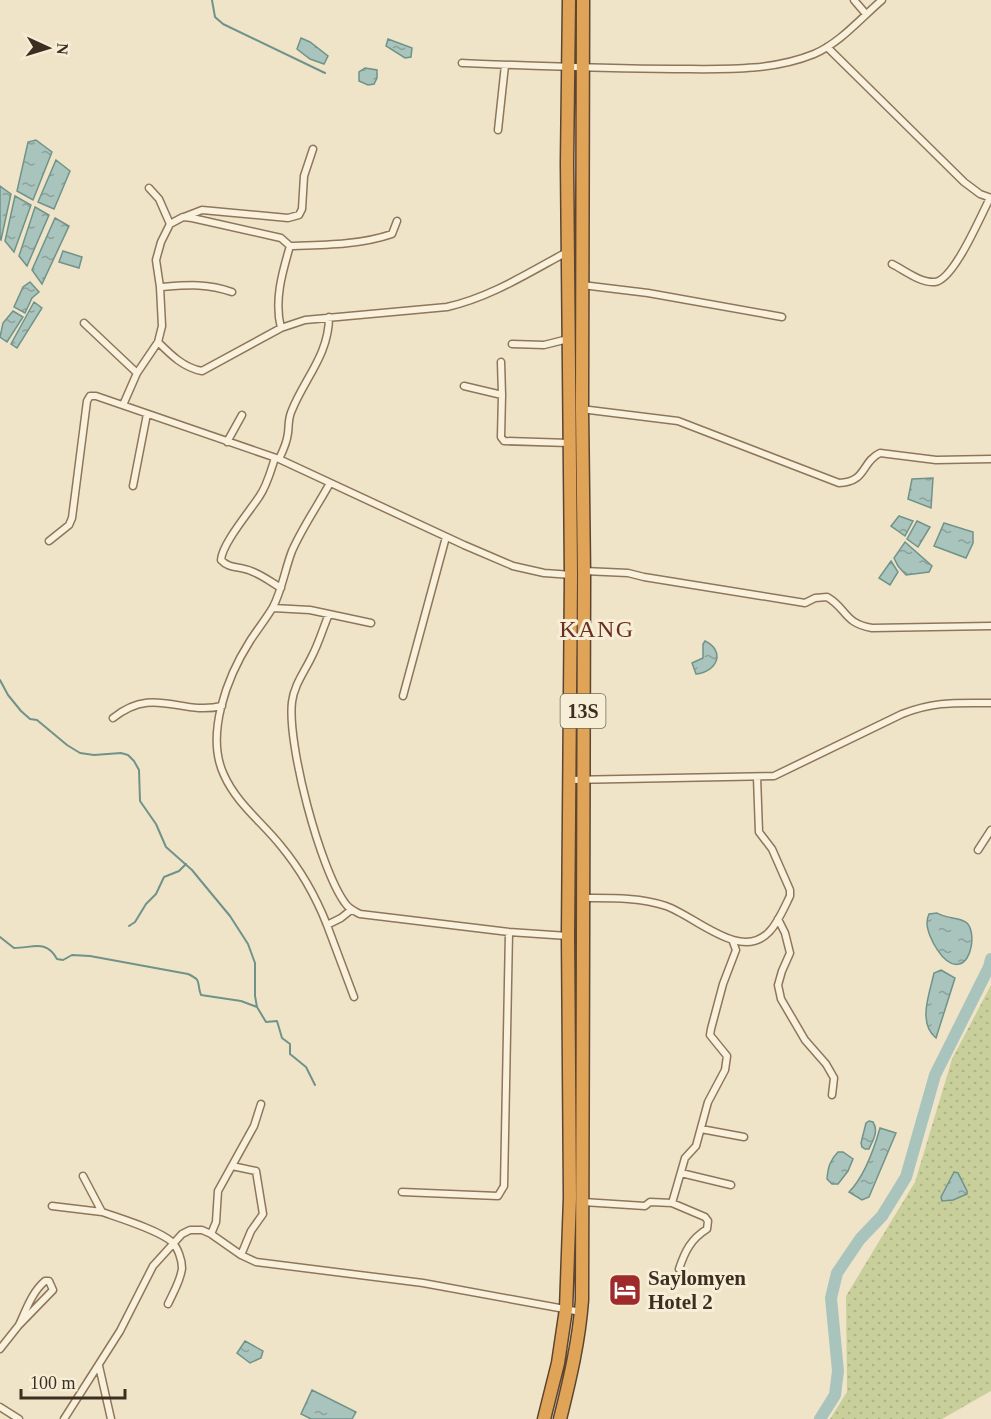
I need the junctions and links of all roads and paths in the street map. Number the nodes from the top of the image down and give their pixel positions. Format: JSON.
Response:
{"nodes":[{"id":1,"x":569,"y":0,"type":"edge"},
{"id":2,"x":583,"y":0,"type":"edge"},
{"id":3,"x":854,"y":0,"type":"edge"},
{"id":4,"x":882,"y":0,"type":"edge"},
{"id":5,"x":866,"y":14,"type":"junction"},
{"id":6,"x":827,"y":47,"type":"junction"},
{"id":7,"x":462,"y":63,"type":"dead end"},
{"id":8,"x":506,"y":65,"type":"junction"},
{"id":9,"x":570,"y":68,"type":"junction"},
{"id":10,"x":584,"y":69,"type":"junction"},
{"id":11,"x":498,"y":130,"type":"dead end"},
{"id":12,"x":313,"y":149,"type":"dead end"},
{"id":13,"x":149,"y":188,"type":"dead end"},
{"id":14,"x":991,"y":198,"type":"edge"},
{"id":15,"x":183,"y":217,"type":"junction"},
{"id":16,"x":397,"y":221,"type":"dead end"},
{"id":17,"x":170,"y":224,"type":"junction"},
{"id":18,"x":290,"y":246,"type":"junction"},
{"id":19,"x":567,"y":252,"type":"junction"},
{"id":20,"x":892,"y":264,"type":"dead end"},
{"id":21,"x":582,"y":285,"type":"junction"},
{"id":22,"x":160,"y":286,"type":"junction"},
{"id":23,"x":232,"y":292,"type":"dead end"},
{"id":24,"x":329,"y":317,"type":"junction"},
{"id":25,"x":782,"y":317,"type":"dead end"},
{"id":26,"x":84,"y":323,"type":"dead end"},
{"id":27,"x":281,"y":328,"type":"junction"},
{"id":28,"x":569,"y":339,"type":"junction"},
{"id":29,"x":158,"y":342,"type":"junction"},
{"id":30,"x":512,"y":344,"type":"dead end"},
{"id":31,"x":501,"y":362,"type":"dead end"},
{"id":32,"x":137,"y":373,"type":"junction"},
{"id":33,"x":464,"y":386,"type":"dead end"},
{"id":34,"x":502,"y":395,"type":"junction"},
{"id":35,"x":123,"y":405,"type":"junction"},
{"id":36,"x":568,"y":407,"type":"junction"},
{"id":37,"x":582,"y":409,"type":"junction"},
{"id":38,"x":147,"y":414,"type":"junction"},
{"id":39,"x":243,"y":415,"type":"dead end"},
{"id":40,"x":227,"y":442,"type":"junction"},
{"id":41,"x":569,"y":443,"type":"junction"},
{"id":42,"x":277,"y":458,"type":"junction"},
{"id":43,"x":991,"y":459,"type":"edge"},
{"id":44,"x":330,"y":483,"type":"junction"},
{"id":45,"x":133,"y":486,"type":"dead end"},
{"id":46,"x":446,"y":537,"type":"junction"},
{"id":47,"x":49,"y":541,"type":"dead end"},
{"id":48,"x":585,"y":573,"type":"junction"},
{"id":49,"x":571,"y":575,"type":"junction"},
{"id":50,"x":280,"y":588,"type":"junction"},
{"id":51,"x":273,"y":608,"type":"junction"},
{"id":52,"x":329,"y":614,"type":"junction"},
{"id":53,"x":371,"y":623,"type":"dead end"},
{"id":54,"x":991,"y":626,"type":"edge"},
{"id":55,"x":403,"y":696,"type":"dead end"},
{"id":56,"x":991,"y":703,"type":"edge"},
{"id":57,"x":222,"y":706,"type":"junction"},
{"id":58,"x":113,"y":718,"type":"dead end"},
{"id":59,"x":757,"y":777,"type":"junction"},
{"id":60,"x":576,"y":780,"type":"junction"},
{"id":61,"x":991,"y":830,"type":"edge"},
{"id":62,"x":978,"y":849,"type":"dead end"},
{"id":63,"x":583,"y":898,"type":"junction"},
{"id":64,"x":351,"y":910,"type":"junction"},
{"id":65,"x":778,"y":919,"type":"junction"},
{"id":66,"x":327,"y":925,"type":"junction"},
{"id":67,"x":509,"y":932,"type":"junction"},
{"id":68,"x":568,"y":936,"type":"junction"},
{"id":69,"x":733,"y":942,"type":"junction"},
{"id":70,"x":354,"y":997,"type":"dead end"},
{"id":71,"x":832,"y":1095,"type":"dead end"},
{"id":72,"x":261,"y":1104,"type":"dead end"},
{"id":73,"x":569,"y":1121,"type":"junction"},
{"id":74,"x":583,"y":1121,"type":"junction"},
{"id":75,"x":701,"y":1129,"type":"junction"},
{"id":76,"x":744,"y":1137,"type":"dead end"},
{"id":77,"x":232,"y":1166,"type":"junction"},
{"id":78,"x":681,"y":1173,"type":"junction"},
{"id":79,"x":83,"y":1176,"type":"dead end"},
{"id":80,"x":730,"y":1185,"type":"dead end"},
{"id":81,"x":402,"y":1192,"type":"dead end"},
{"id":82,"x":583,"y":1202,"type":"junction"},
{"id":83,"x":672,"y":1203,"type":"junction"},
{"id":84,"x":52,"y":1206,"type":"dead end"},
{"id":85,"x":102,"y":1212,"type":"junction"},
{"id":86,"x":211,"y":1234,"type":"junction"},
{"id":87,"x":173,"y":1243,"type":"junction"},
{"id":88,"x":241,"y":1256,"type":"junction"},
{"id":89,"x":679,"y":1269,"type":"dead end"},
{"id":90,"x":168,"y":1304,"type":"dead end"},
{"id":91,"x":566,"y":1309,"type":"junction"},
{"id":92,"x":581,"y":1312,"type":"junction"},
{"id":93,"x":19,"y":1325,"type":"junction"},
{"id":94,"x":0,"y":1349,"type":"edge"},
{"id":95,"x":99,"y":1366,"type":"junction"},
{"id":96,"x":0,"y":1407,"type":"edge"},
{"id":97,"x":19,"y":1419,"type":"edge"},
{"id":98,"x":64,"y":1419,"type":"edge"},
{"id":99,"x":111,"y":1419,"type":"edge"},
{"id":100,"x":544,"y":1419,"type":"edge"},
{"id":101,"x":560,"y":1419,"type":"edge"}],
"edges":[{"from":1,"to":9,"type":"highway","number":"13S"},
{"from":2,"to":10,"type":"highway","number":"13S"},
{"from":3,"to":5,"type":"street"},
{"from":4,"to":5,"type":"street"},
{"from":5,"to":6,"type":"street"},
{"from":6,"to":10,"type":"street"},
{"from":6,"to":14,"type":"street"},
{"from":7,"to":8,"type":"street"},
{"from":8,"to":9,"type":"street"},
{"from":8,"to":11,"type":"street"},
{"from":9,"to":10,"type":"street"},
{"from":9,"to":19,"type":"highway","number":"13S"},
{"from":10,"to":21,"type":"highway","number":"13S"},
{"from":12,"to":15,"type":"street"},
{"from":13,"to":17,"type":"street"},
{"from":14,"to":20,"type":"street"},
{"from":15,"to":17,"type":"street"},
{"from":15,"to":18,"type":"street"},
{"from":16,"to":18,"type":"street"},
{"from":17,"to":22,"type":"street"},
{"from":18,"to":27,"type":"street"},
{"from":19,"to":24,"type":"street"},
{"from":19,"to":28,"type":"highway","number":"13S"},
{"from":21,"to":25,"type":"street"},
{"from":21,"to":37,"type":"highway","number":"13S"},
{"from":22,"to":23,"type":"street"},
{"from":22,"to":29,"type":"street"},
{"from":24,"to":27,"type":"street"},
{"from":24,"to":42,"type":"street"},
{"from":26,"to":32,"type":"street"},
{"from":27,"to":29,"type":"street"},
{"from":28,"to":30,"type":"street"},
{"from":28,"to":36,"type":"highway","number":"13S"},
{"from":29,"to":32,"type":"street"},
{"from":31,"to":34,"type":"street"},
{"from":32,"to":35,"type":"street"},
{"from":33,"to":34,"type":"street"},
{"from":34,"to":41,"type":"street"},
{"from":35,"to":38,"type":"street"},
{"from":35,"to":47,"type":"street"},
{"from":36,"to":37,"type":"street"},
{"from":36,"to":41,"type":"highway","number":"13S"},
{"from":37,"to":43,"type":"street"},
{"from":37,"to":48,"type":"highway","number":"13S"},
{"from":38,"to":40,"type":"street"},
{"from":38,"to":45,"type":"street"},
{"from":39,"to":40,"type":"street"},
{"from":40,"to":42,"type":"street"},
{"from":41,"to":49,"type":"highway","number":"13S"},
{"from":42,"to":44,"type":"street"},
{"from":42,"to":50,"type":"street"},
{"from":44,"to":46,"type":"street"},
{"from":44,"to":50,"type":"street"},
{"from":46,"to":49,"type":"street"},
{"from":46,"to":55,"type":"street"},
{"from":48,"to":49,"type":"street"},
{"from":48,"to":54,"type":"street"},
{"from":48,"to":60,"type":"highway","number":"13S"},
{"from":49,"to":60,"type":"highway","number":"13S"},
{"from":50,"to":51,"type":"street"},
{"from":51,"to":52,"type":"street"},
{"from":51,"to":57,"type":"street"},
{"from":52,"to":53,"type":"street"},
{"from":52,"to":64,"type":"street"},
{"from":56,"to":59,"type":"street"},
{"from":57,"to":58,"type":"street"},
{"from":57,"to":66,"type":"street"},
{"from":59,"to":60,"type":"street"},
{"from":59,"to":65,"type":"street"},
{"from":60,"to":63,"type":"highway","number":"13S"},
{"from":60,"to":68,"type":"highway","number":"13S"},
{"from":61,"to":62,"type":"street"},
{"from":63,"to":69,"type":"street"},
{"from":63,"to":74,"type":"highway","number":"13S"},
{"from":64,"to":66,"type":"street"},
{"from":64,"to":67,"type":"street"},
{"from":65,"to":69,"type":"street"},
{"from":65,"to":71,"type":"street"},
{"from":66,"to":70,"type":"street"},
{"from":67,"to":68,"type":"street"},
{"from":67,"to":81,"type":"street"},
{"from":68,"to":73,"type":"highway","number":"13S"},
{"from":69,"to":75,"type":"street"},
{"from":72,"to":77,"type":"street"},
{"from":73,"to":74,"type":"highway"},
{"from":73,"to":91,"type":"highway","number":"13S"},
{"from":74,"to":82,"type":"highway","number":"13S"},
{"from":75,"to":76,"type":"street"},
{"from":75,"to":78,"type":"street"},
{"from":77,"to":86,"type":"street"},
{"from":77,"to":88,"type":"street"},
{"from":78,"to":80,"type":"street"},
{"from":78,"to":83,"type":"street"},
{"from":79,"to":85,"type":"street"},
{"from":82,"to":83,"type":"street"},
{"from":82,"to":92,"type":"highway","number":"13S"},
{"from":83,"to":89,"type":"street"},
{"from":84,"to":85,"type":"street"},
{"from":85,"to":87,"type":"street"},
{"from":86,"to":87,"type":"street"},
{"from":86,"to":88,"type":"street"},
{"from":87,"to":90,"type":"street"},
{"from":87,"to":95,"type":"street"},
{"from":88,"to":91,"type":"street"},
{"from":91,"to":92,"type":"street"},
{"from":91,"to":100,"type":"highway","number":"13S"},
{"from":92,"to":101,"type":"highway","number":"13S"},
{"from":93,"to":93,"type":"street"},
{"from":93,"to":94,"type":"street"},
{"from":95,"to":98,"type":"street"},
{"from":95,"to":99,"type":"street"},
{"from":96,"to":97,"type":"street"}]}
